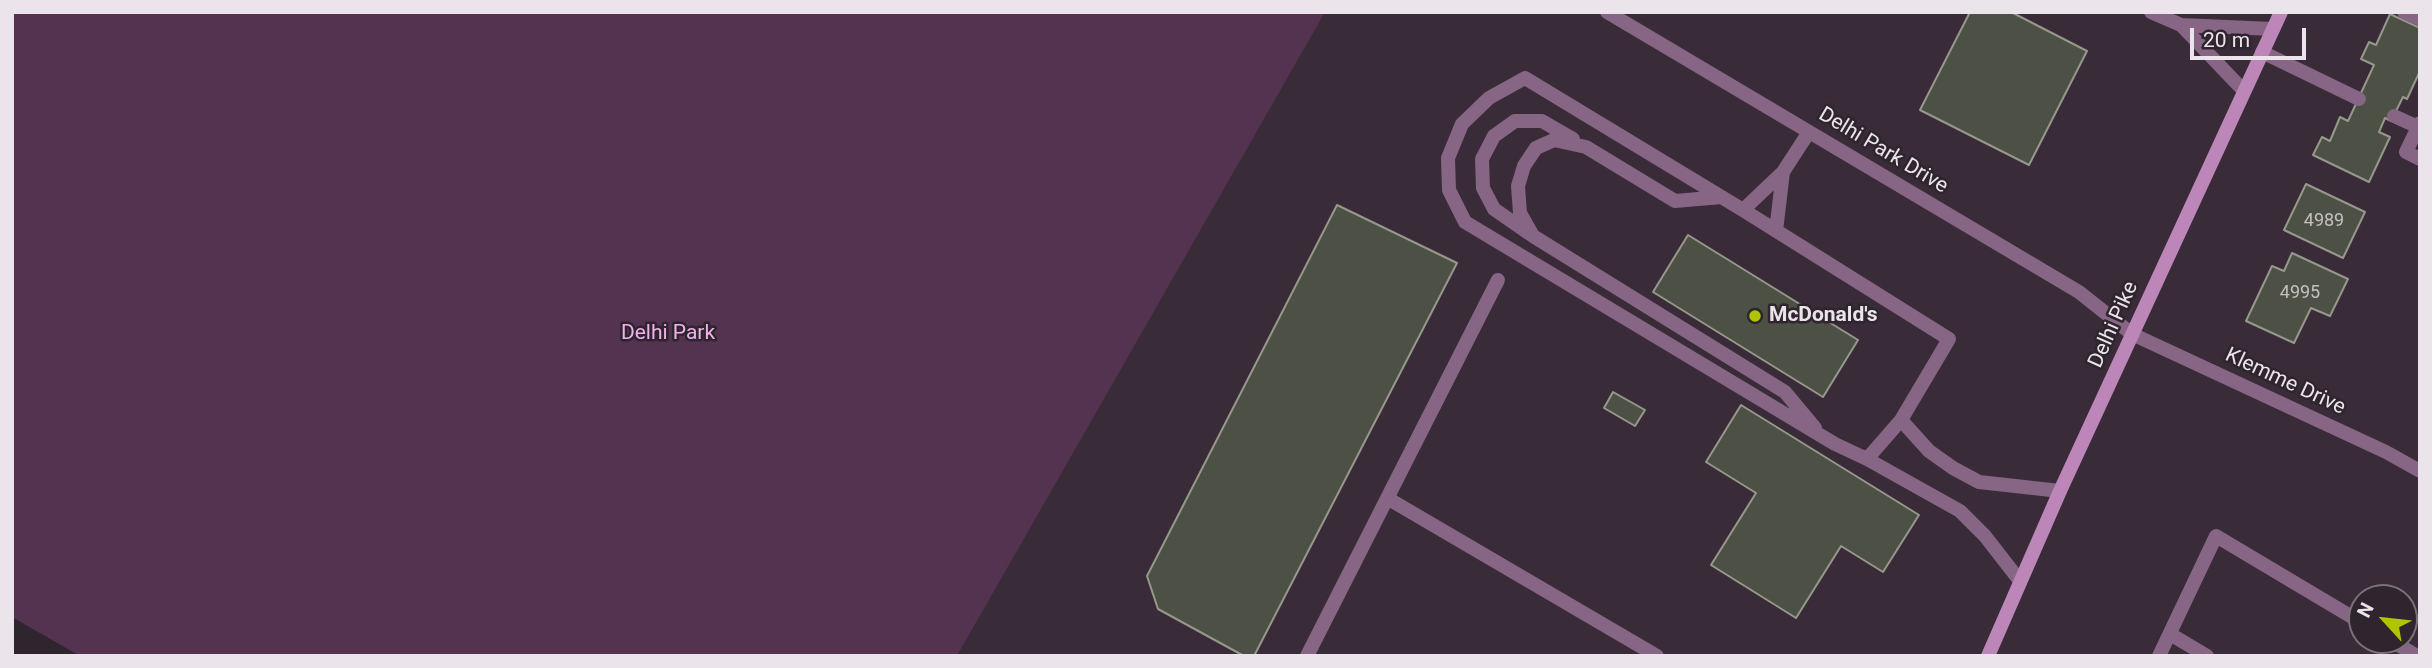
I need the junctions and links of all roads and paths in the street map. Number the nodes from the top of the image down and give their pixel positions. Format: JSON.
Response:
{"nodes":[{"id":1,"x":1607,"y":12,"type":"edge"},
{"id":2,"x":2151,"y":12,"type":"edge"},
{"id":3,"x":2281,"y":12,"type":"edge"},
{"id":4,"x":2404,"y":12,"type":"edge"},
{"id":5,"x":2420,"y":19,"type":"edge"},
{"id":6,"x":2181,"y":25,"type":"junction"},
{"id":7,"x":2273,"y":29,"type":"junction"},
{"id":8,"x":2262,"y":52,"type":"junction"},
{"id":9,"x":2244,"y":91,"type":"junction"},
{"id":10,"x":2359,"y":99,"type":"dead end"},
{"id":11,"x":2394,"y":116,"type":"dead end"},
{"id":12,"x":2419,"y":125,"type":"edge"},
{"id":13,"x":1809,"y":132,"type":"junction"},
{"id":14,"x":1586,"y":147,"type":"junction"},
{"id":15,"x":2420,"y":159,"type":"edge"},
{"id":16,"x":1783,"y":172,"type":"junction"},
{"id":17,"x":1722,"y":197,"type":"junction"},
{"id":18,"x":1744,"y":210,"type":"junction"},
{"id":19,"x":1776,"y":231,"type":"junction"},
{"id":20,"x":1533,"y":236,"type":"junction"},
{"id":21,"x":1498,"y":280,"type":"dead end"},
{"id":22,"x":2132,"y":334,"type":"junction"},
{"id":23,"x":1901,"y":420,"type":"junction"},
{"id":24,"x":1822,"y":436,"type":"junction"},
{"id":25,"x":1867,"y":459,"type":"junction"},
{"id":26,"x":2420,"y":471,"type":"edge"},
{"id":27,"x":2060,"y":491,"type":"junction"},
{"id":28,"x":1387,"y":498,"type":"junction"},
{"id":29,"x":2020,"y":581,"type":"junction"},
{"id":30,"x":2348,"y":615,"type":"edge"},
{"id":31,"x":2170,"y":634,"type":"junction"},
{"id":32,"x":2204,"y":655,"type":"edge"},
{"id":33,"x":1307,"y":656,"type":"edge"},
{"id":34,"x":1657,"y":656,"type":"edge"},
{"id":35,"x":1988,"y":656,"type":"edge"},
{"id":36,"x":2159,"y":656,"type":"edge"}],
"edges":[{"from":1,"to":13,"type":"street","name":"Delhi Park Drive"},
{"from":2,"to":6,"type":"street"},
{"from":3,"to":7,"type":"street","name":"Delhi Pike"},
{"from":4,"to":5,"type":"street"},
{"from":6,"to":7,"type":"street"},
{"from":6,"to":9,"type":"street"},
{"from":7,"to":8,"type":"street","name":"Delhi Pike"},
{"from":8,"to":9,"type":"street","name":"Delhi Pike"},
{"from":8,"to":10,"type":"street"},
{"from":9,"to":22,"type":"street","name":"Delhi Pike"},
{"from":11,"to":12,"type":"street"},
{"from":12,"to":15,"type":"street"},
{"from":13,"to":16,"type":"street"},
{"from":13,"to":22,"type":"street","name":"Delhi Park Drive"},
{"from":14,"to":17,"type":"street"},
{"from":14,"to":20,"type":"street"},
{"from":14,"to":20,"type":"street"},
{"from":16,"to":18,"type":"street"},
{"from":16,"to":19,"type":"street"},
{"from":17,"to":18,"type":"street"},
{"from":17,"to":24,"type":"street"},
{"from":18,"to":19,"type":"street"},
{"from":19,"to":23,"type":"street"},
{"from":20,"to":24,"type":"street"},
{"from":21,"to":28,"type":"street"},
{"from":22,"to":26,"type":"street","name":"Klemme Drive"},
{"from":22,"to":27,"type":"street","name":"Delhi Pike"},
{"from":23,"to":25,"type":"street"},
{"from":23,"to":27,"type":"street"},
{"from":24,"to":25,"type":"street"},
{"from":25,"to":29,"type":"street"},
{"from":27,"to":29,"type":"street","name":"Delhi Pike"},
{"from":28,"to":33,"type":"street"},
{"from":28,"to":34,"type":"street"},
{"from":29,"to":35,"type":"street","name":"Delhi Pike"},
{"from":30,"to":31,"type":"street"},
{"from":31,"to":32,"type":"street"},
{"from":31,"to":36,"type":"street"}]}
